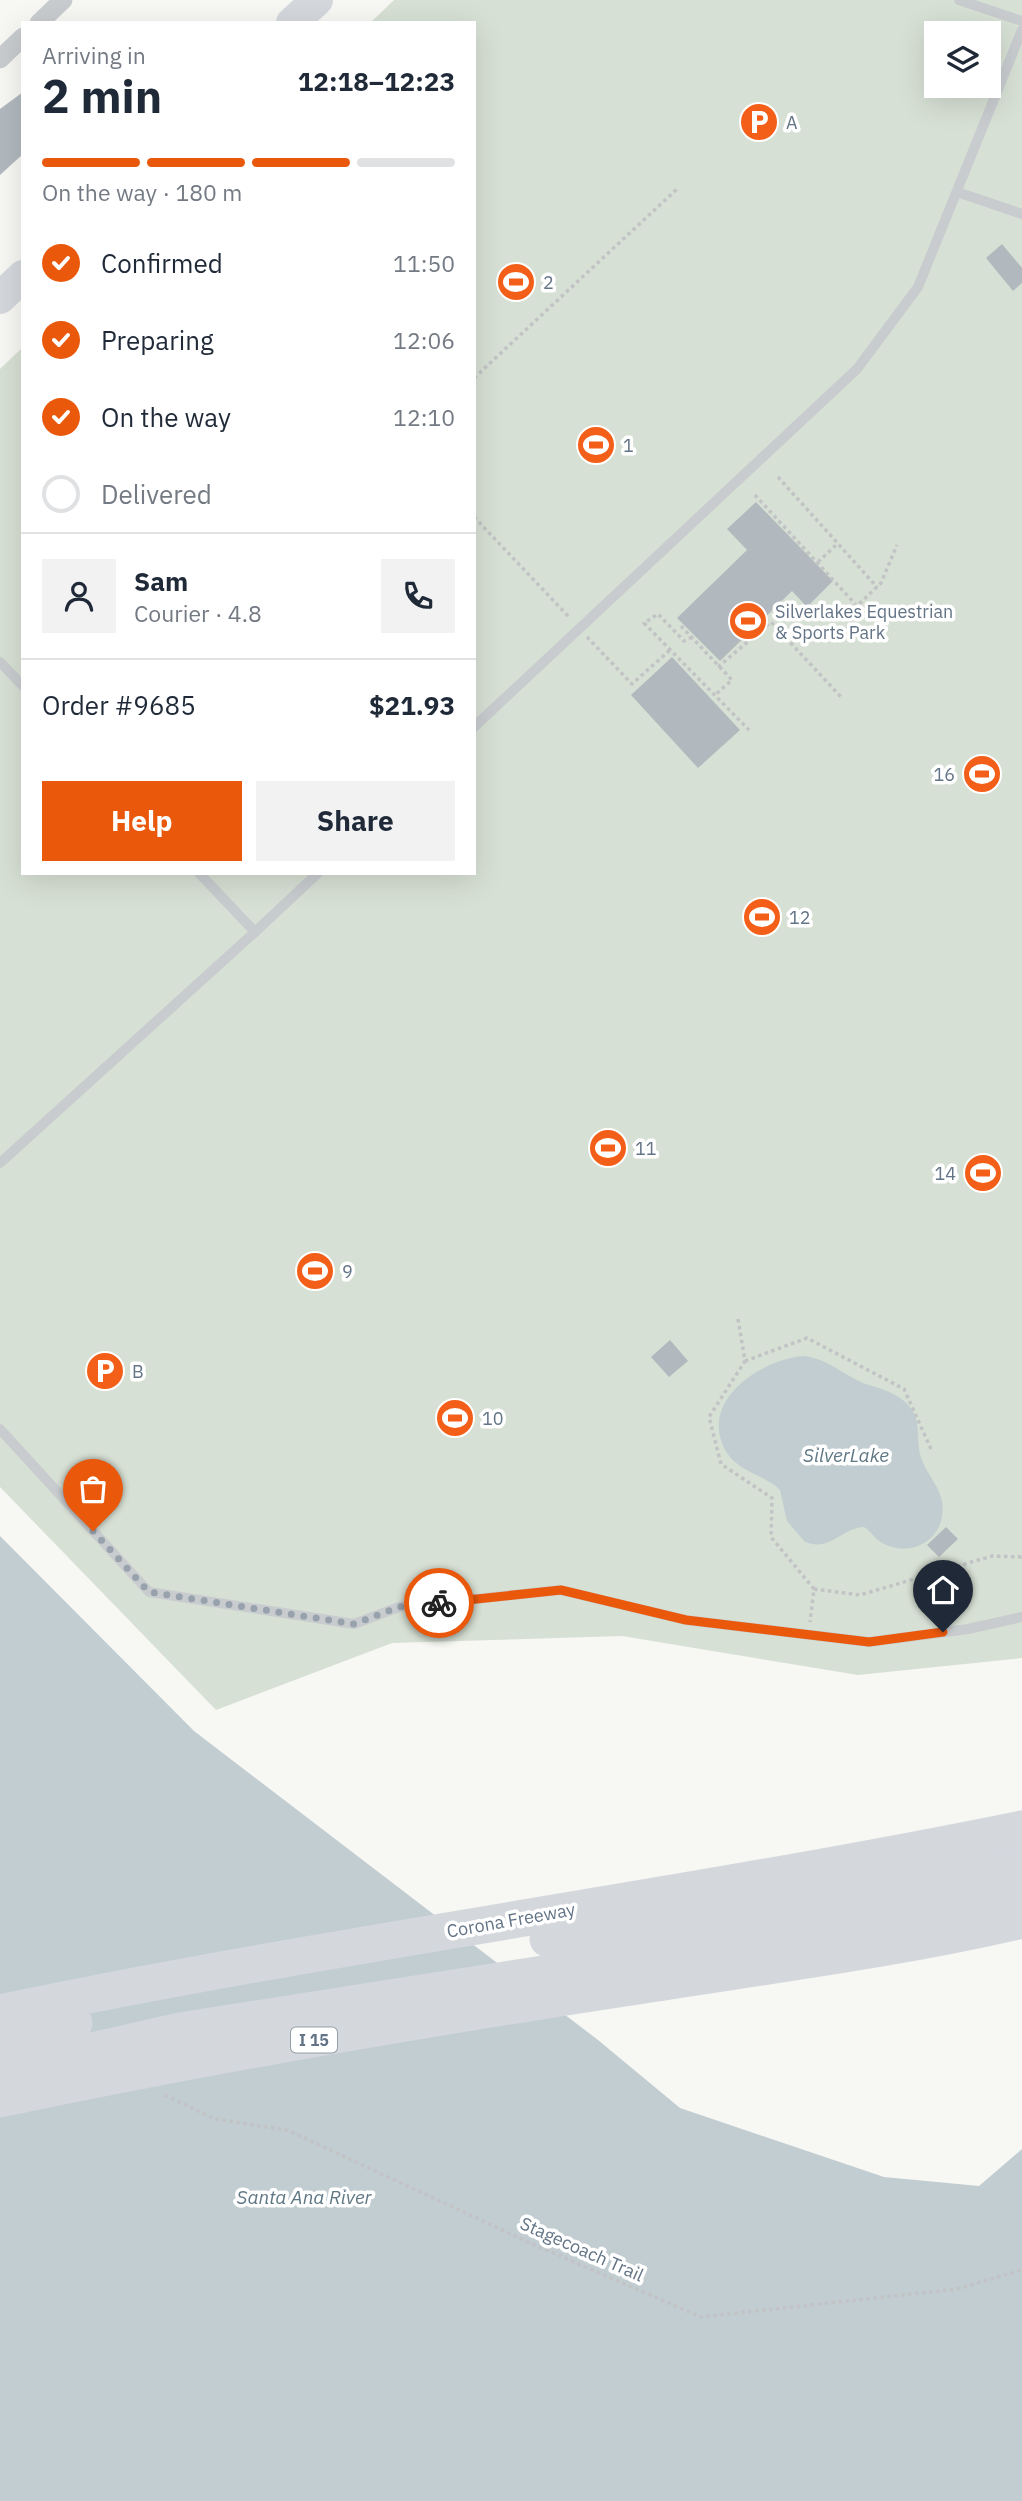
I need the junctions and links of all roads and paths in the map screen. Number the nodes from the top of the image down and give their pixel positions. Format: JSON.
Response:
{"nodes":[{"id":1,"x":63,"y":0,"type":"edge"},
{"id":2,"x":317,"y":0,"type":"edge"},
{"id":3,"x":959,"y":0,"type":"edge"},
{"id":4,"x":40,"y":21,"type":"edge"},
{"id":5,"x":294,"y":21,"type":"edge"},
{"id":6,"x":1022,"y":21,"type":"edge"},
{"id":7,"x":1022,"y":30,"type":"edge"},
{"id":8,"x":21,"y":39,"type":"edge"},
{"id":9,"x":0,"y":59,"type":"edge"},
{"id":10,"x":677,"y":189,"type":"dead end"},
{"id":11,"x":957,"y":191,"type":"junction"},
{"id":12,"x":1022,"y":214,"type":"edge"},
{"id":13,"x":21,"y":278,"type":"edge"},
{"id":14,"x":0,"y":298,"type":"edge"},
{"id":15,"x":476,"y":376,"type":"edge"},
{"id":16,"x":778,"y":477,"type":"dead end"},
{"id":17,"x":755,"y":495,"type":"dead end"},
{"id":18,"x":476,"y":519,"type":"edge"},
{"id":19,"x":837,"y":544,"type":"junction"},
{"id":20,"x":897,"y":545,"type":"dead end"},
{"id":21,"x":817,"y":562,"type":"junction"},
{"id":22,"x":877,"y":587,"type":"junction"},
{"id":23,"x":681,"y":626,"type":"dead end"},
{"id":24,"x":579,"y":629,"type":"junction"},
{"id":25,"x":692,"y":637,"type":"junction"},
{"id":26,"x":670,"y":650,"type":"junction"},
{"id":27,"x":0,"y":662,"type":"edge"},
{"id":28,"x":718,"y":667,"type":"junction"},
{"id":29,"x":21,"y":684,"type":"edge"},
{"id":30,"x":715,"y":695,"type":"junction"},
{"id":31,"x":842,"y":698,"type":"dead end"},
{"id":32,"x":476,"y":725,"type":"edge"},
{"id":33,"x":749,"y":730,"type":"dead end"},
{"id":34,"x":201,"y":875,"type":"edge"},
{"id":35,"x":316,"y":875,"type":"edge"},
{"id":36,"x":255,"y":932,"type":"junction"},
{"id":37,"x":0,"y":1163,"type":"edge"},
{"id":38,"x":738,"y":1319,"type":"dead end"},
{"id":39,"x":745,"y":1361,"type":"junction"},
{"id":40,"x":0,"y":1429,"type":"edge"},
{"id":41,"x":931,"y":1449,"type":"dead end"},
{"id":42,"x":1022,"y":1557,"type":"edge"},
{"id":43,"x":814,"y":1589,"type":"junction"},
{"id":44,"x":1022,"y":1617,"type":"edge"},
{"id":45,"x":808,"y":1635,"type":"junction"},
{"id":46,"x":1022,"y":1829,"type":"edge"},
{"id":47,"x":1022,"y":1860,"type":"edge"},
{"id":48,"x":1022,"y":1893,"type":"edge"},
{"id":49,"x":1022,"y":1920,"type":"edge"},
{"id":50,"x":549,"y":1926,"type":"junction"},
{"id":51,"x":615,"y":1976,"type":"junction"},
{"id":52,"x":0,"y":2013,"type":"edge"},
{"id":53,"x":0,"y":2040,"type":"edge"},
{"id":54,"x":0,"y":2072,"type":"edge"},
{"id":55,"x":163,"y":2094,"type":"dead end"},
{"id":56,"x":0,"y":2099,"type":"edge"},
{"id":57,"x":1022,"y":2270,"type":"edge"}],
"edges":[{"from":1,"to":4,"type":"street"},
{"from":2,"to":5,"type":"main road"},
{"from":3,"to":6,"type":"lane"},
{"from":7,"to":11,"type":"lane"},
{"from":8,"to":9,"type":"street"},
{"from":10,"to":15,"type":"path"},
{"from":11,"to":12,"type":"lane"},
{"from":11,"to":24,"type":"lane"},
{"from":13,"to":14,"type":"main road"},
{"from":16,"to":19,"type":"path"},
{"from":17,"to":21,"type":"path"},
{"from":18,"to":24,"type":"path"},
{"from":19,"to":21,"type":"path"},
{"from":19,"to":22,"type":"path"},
{"from":20,"to":22,"type":"path"},
{"from":21,"to":22,"type":"path"},
{"from":23,"to":25,"type":"path"},
{"from":24,"to":26,"type":"path"},
{"from":24,"to":32,"type":"lane"},
{"from":25,"to":26,"type":"path"},
{"from":25,"to":28,"type":"path"},
{"from":26,"to":30,"type":"path"},
{"from":27,"to":29,"type":"lane"},
{"from":28,"to":30,"type":"path"},
{"from":28,"to":31,"type":"path"},
{"from":30,"to":33,"type":"path"},
{"from":34,"to":36,"type":"lane"},
{"from":35,"to":36,"type":"lane"},
{"from":36,"to":37,"type":"lane"},
{"from":38,"to":39,"type":"path"},
{"from":39,"to":41,"type":"path"},
{"from":39,"to":43,"type":"path"},
{"from":40,"to":45,"type":"lane"},
{"from":42,"to":43,"type":"path"},
{"from":43,"to":45,"type":"path"},
{"from":44,"to":45,"type":"lane"},
{"from":46,"to":50,"type":"highway","name":"Corona Freeway"},
{"from":47,"to":50,"type":"highway"},
{"from":48,"to":51,"type":"highway"},
{"from":49,"to":51,"type":"highway","number":"I 15"},
{"from":50,"to":52,"type":"highway","name":"Corona Freeway"},
{"from":50,"to":53,"type":"highway"},
{"from":51,"to":54,"type":"highway"},
{"from":51,"to":56,"type":"highway","number":"I 15"},
{"from":55,"to":57,"type":"path","name":"Stagecoach Trail"}]}
